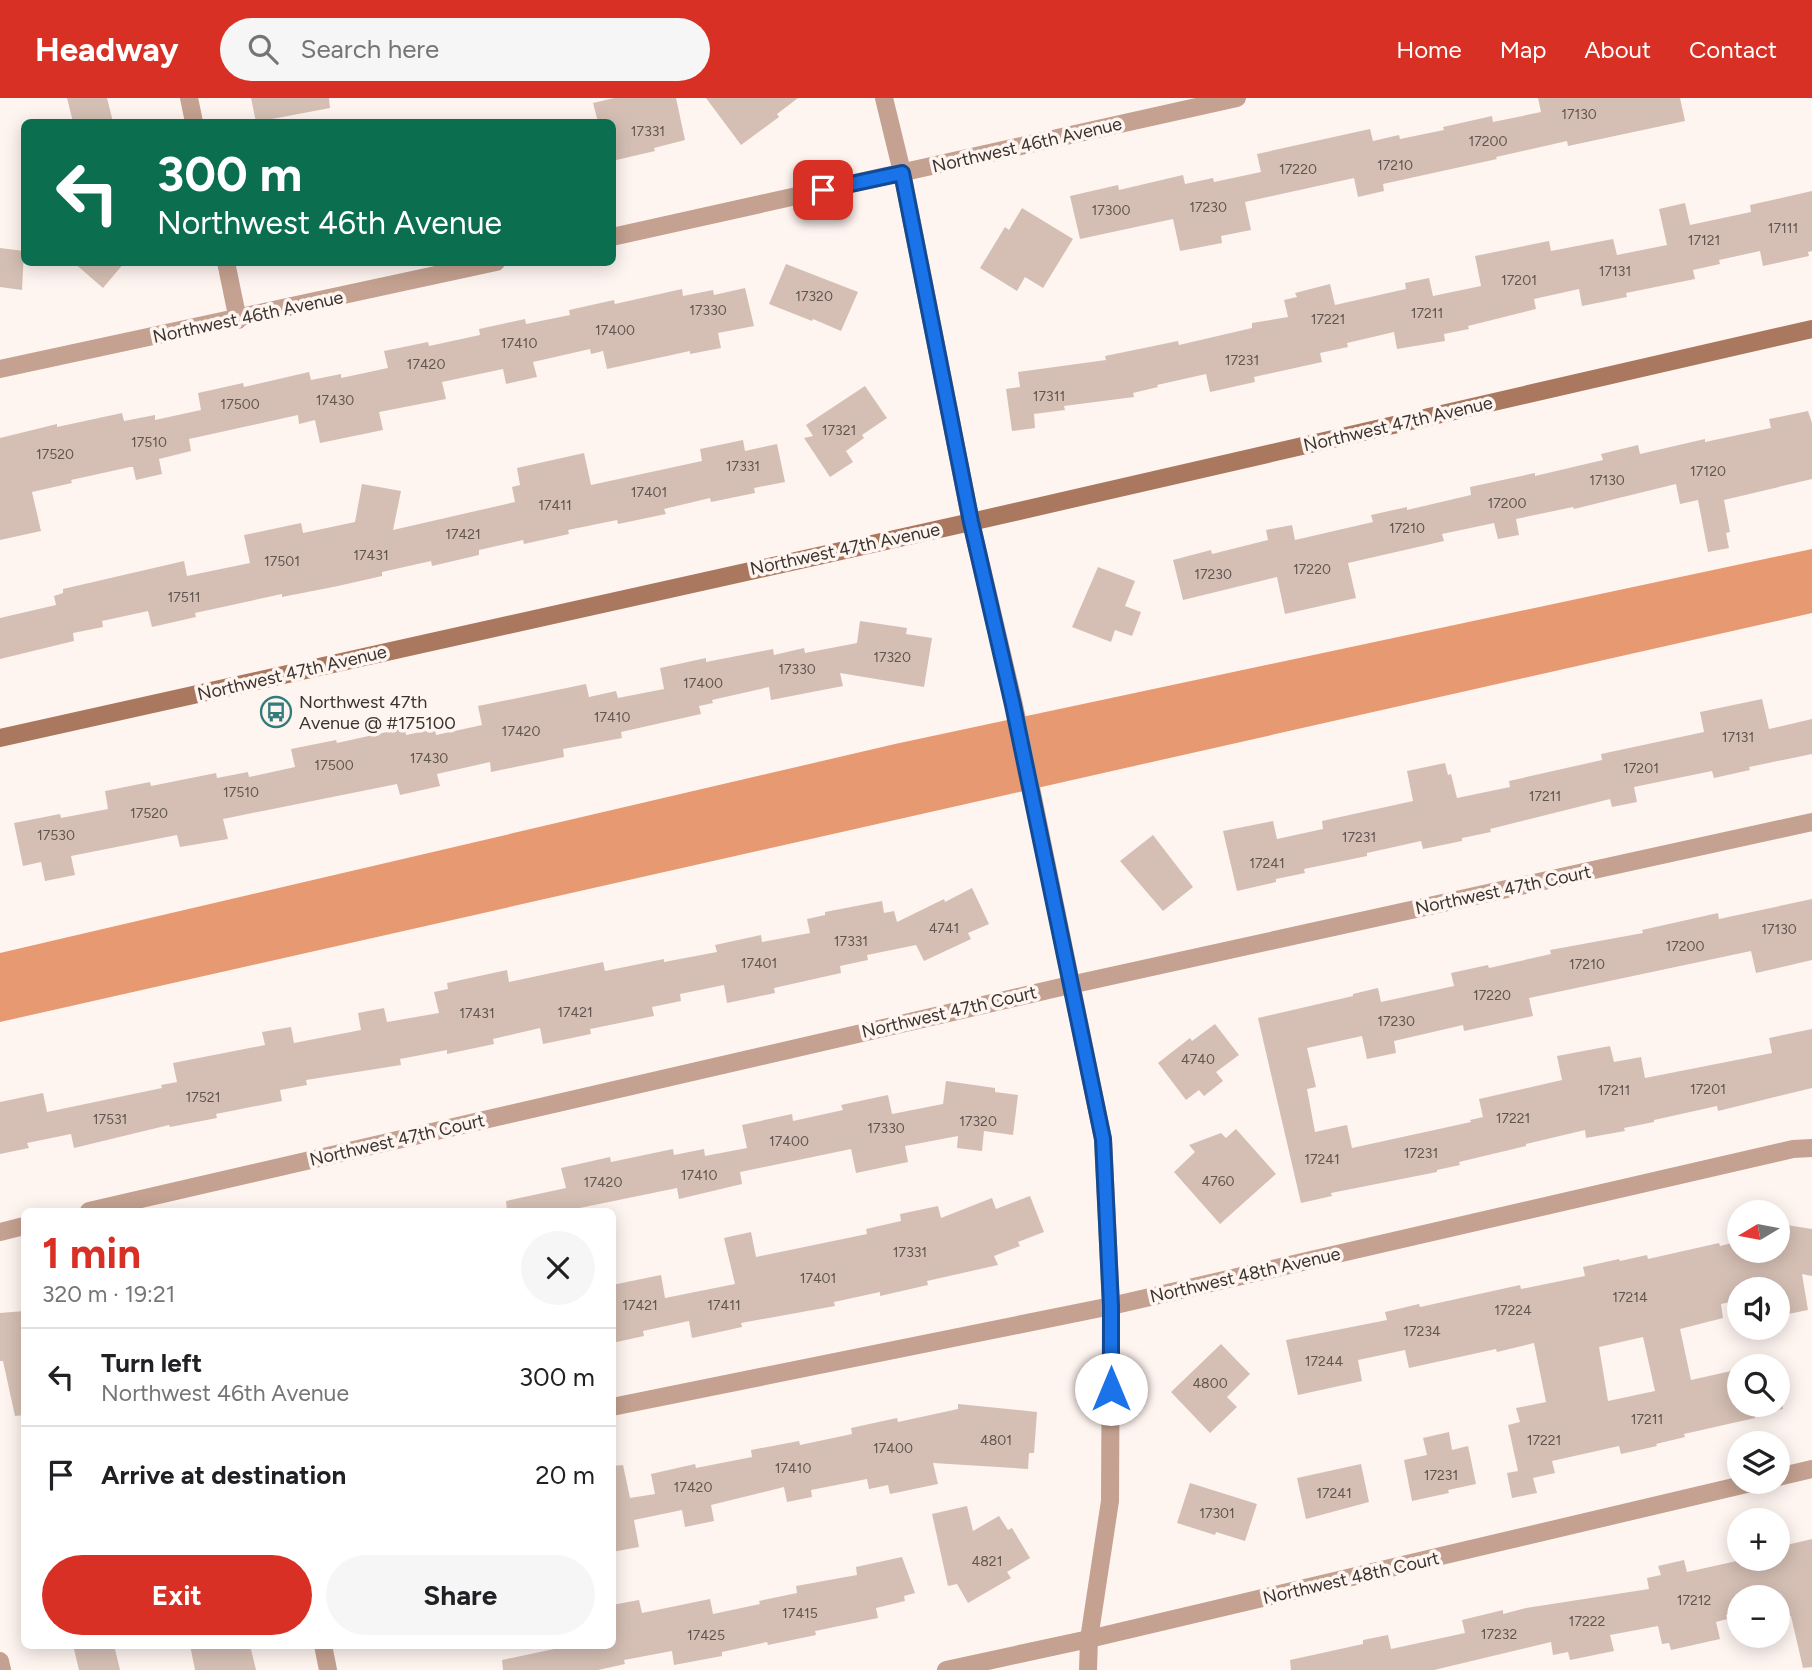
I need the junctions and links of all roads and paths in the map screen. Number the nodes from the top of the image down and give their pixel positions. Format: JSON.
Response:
{"nodes":[{"id":1,"x":189,"y":98,"type":"edge"},
{"id":2,"x":884,"y":98,"type":"edge"},
{"id":3,"x":1237,"y":98,"type":"edge"},
{"id":4,"x":193,"y":119,"type":"edge"},
{"id":5,"x":902,"y":173,"type":"junction"},
{"id":6,"x":616,"y":236,"type":"edge"},
{"id":7,"x":227,"y":266,"type":"edge"},
{"id":8,"x":478,"y":266,"type":"edge"},
{"id":9,"x":239,"y":320,"type":"junction"},
{"id":10,"x":1812,"y":329,"type":"edge"},
{"id":11,"x":0,"y":369,"type":"edge"},
{"id":12,"x":971,"y":522,"type":"junction"},
{"id":13,"x":0,"y":738,"type":"edge"},
{"id":14,"x":1812,"y":822,"type":"edge"},
{"id":15,"x":1070,"y":985,"type":"junction"},
{"id":16,"x":1812,"y":1148,"type":"edge"},
{"id":17,"x":102,"y":1208,"type":"edge"},
{"id":18,"x":21,"y":1227,"type":"edge"},
{"id":19,"x":0,"y":1231,"type":"edge"},
{"id":20,"x":1111,"y":1306,"type":"junction"},
{"id":21,"x":616,"y":1406,"type":"edge"},
{"id":22,"x":1812,"y":1469,"type":"edge"},
{"id":23,"x":1790,"y":1474,"type":"edge"},
{"id":24,"x":1727,"y":1489,"type":"edge"},
{"id":25,"x":1089,"y":1639,"type":"junction"},
{"id":26,"x":324,"y":1649,"type":"edge"},
{"id":27,"x":0,"y":1661,"type":"edge"},
{"id":28,"x":2,"y":1670,"type":"edge"},
{"id":29,"x":328,"y":1670,"type":"edge"},
{"id":30,"x":946,"y":1670,"type":"edge"},
{"id":31,"x":1088,"y":1670,"type":"edge"}],
"edges":[{"from":1,"to":4,"type":"street"},
{"from":2,"to":5,"type":"street"},
{"from":3,"to":5,"type":"street","name":"Northwest 46th Avenue"},
{"from":5,"to":6,"type":"street","name":"Northwest 46th Avenue"},
{"from":5,"to":12,"type":"street"},
{"from":7,"to":9,"type":"street"},
{"from":8,"to":9,"type":"street","name":"Northwest 46th Avenue"},
{"from":9,"to":11,"type":"street","name":"Northwest 46th Avenue"},
{"from":10,"to":12,"type":"main road","name":"Northwest 47th Avenue"},
{"from":12,"to":13,"type":"main road","name":"Northwest 47th Avenue"},
{"from":12,"to":15,"type":"street"},
{"from":14,"to":15,"type":"street","name":"Northwest 47th Court"},
{"from":15,"to":17,"type":"street","name":"Northwest 47th Court"},
{"from":15,"to":20,"type":"street"},
{"from":16,"to":20,"type":"street","name":"Northwest 48th Avenue"},
{"from":18,"to":19,"type":"street"},
{"from":20,"to":21,"type":"street","name":"Northwest 48th Avenue"},
{"from":20,"to":25,"type":"street"},
{"from":22,"to":23,"type":"street"},
{"from":24,"to":25,"type":"street","name":"Northwest 48th Court"},
{"from":25,"to":30,"type":"street","name":"Northwest 48th Court"},
{"from":25,"to":31,"type":"street"},
{"from":26,"to":29,"type":"street"},
{"from":27,"to":28,"type":"street"}]}
